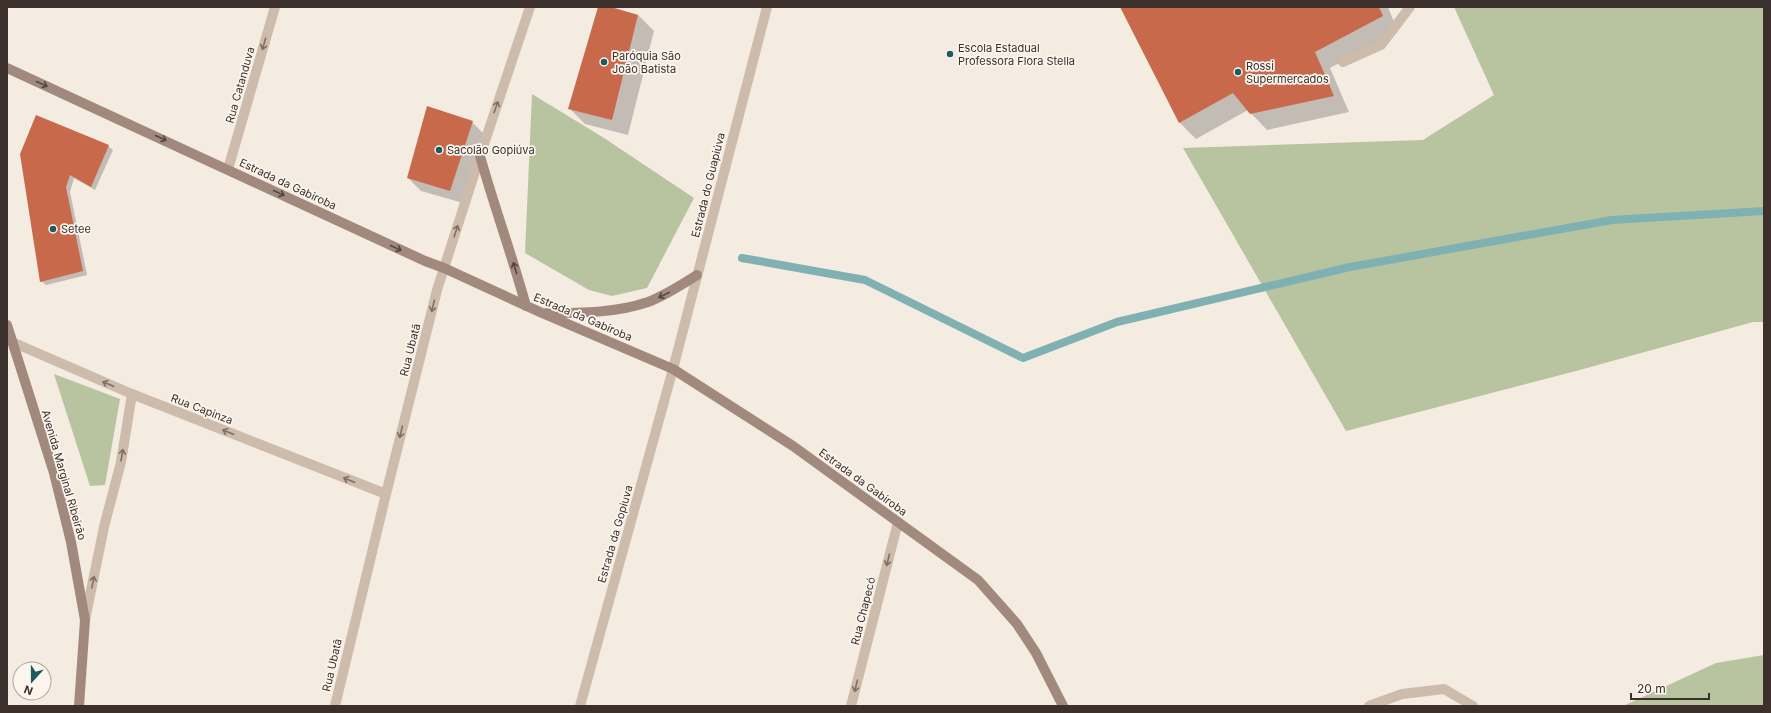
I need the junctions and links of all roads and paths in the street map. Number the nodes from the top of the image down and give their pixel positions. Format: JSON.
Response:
{"nodes":[{"id":1,"x":275,"y":7,"type":"edge"},
{"id":2,"x":530,"y":7,"type":"edge"},
{"id":3,"x":767,"y":7,"type":"edge"},
{"id":4,"x":1410,"y":7,"type":"edge"},
{"id":5,"x":1343,"y":62,"type":"dead end"},
{"id":6,"x":7,"y":68,"type":"edge"},
{"id":7,"x":480,"y":156,"type":"junction"},
{"id":8,"x":228,"y":169,"type":"junction"},
{"id":9,"x":444,"y":268,"type":"junction"},
{"id":10,"x":697,"y":275,"type":"junction"},
{"id":11,"x":526,"y":306,"type":"junction"},
{"id":12,"x":542,"y":313,"type":"junction"},
{"id":13,"x":7,"y":325,"type":"edge"},
{"id":14,"x":12,"y":342,"type":"junction"},
{"id":15,"x":674,"y":369,"type":"junction"},
{"id":16,"x":132,"y":394,"type":"junction"},
{"id":17,"x":386,"y":494,"type":"junction"},
{"id":18,"x":898,"y":522,"type":"junction"},
{"id":19,"x":85,"y":620,"type":"junction"},
{"id":20,"x":79,"y":706,"type":"edge"},
{"id":21,"x":335,"y":706,"type":"edge"},
{"id":22,"x":580,"y":706,"type":"edge"},
{"id":23,"x":851,"y":706,"type":"edge"},
{"id":24,"x":1063,"y":706,"type":"edge"},
{"id":25,"x":1369,"y":706,"type":"edge"},
{"id":26,"x":1473,"y":706,"type":"edge"}],
"edges":[{"from":1,"to":8,"type":"street","name":"Rua Catanduva","one_way":true},
{"from":7,"to":2,"type":"street","name":"Rua Ubatã","one_way":true},
{"from":3,"to":10,"type":"street","name":"Estrada do Guapiúva"},
{"from":4,"to":5,"type":"street"},
{"from":6,"to":8,"type":"main road","name":"Estrada da Gabiroba","one_way":true},
{"from":9,"to":7,"type":"street","name":"Rua Ubatã","one_way":true},
{"from":11,"to":7,"type":"main road","one_way":true},
{"from":8,"to":9,"type":"main road","name":"Estrada da Gabiroba","one_way":true},
{"from":9,"to":11,"type":"main road","name":"Estrada da Gabiroba"},
{"from":9,"to":17,"type":"street","name":"Rua Ubatã","one_way":true},
{"from":10,"to":12,"type":"main road","one_way":true},
{"from":10,"to":15,"type":"street","name":"Estrada do Guapiúva"},
{"from":11,"to":12,"type":"main road","name":"Estrada da Gabiroba"},
{"from":12,"to":15,"type":"main road","name":"Estrada da Gabiroba"},
{"from":13,"to":14,"type":"main road","name":"Avenida Marginal Ribeirão"},
{"from":16,"to":14,"type":"street","name":"Rua Capinza","one_way":true},
{"from":14,"to":19,"type":"main road","name":"Avenida Marginal Ribeirão"},
{"from":15,"to":18,"type":"main road","name":"Estrada da Gabiroba"},
{"from":15,"to":22,"type":"street","name":"Estrada da Gopiuva"},
{"from":17,"to":16,"type":"street","name":"Rua Capinza","one_way":true},
{"from":19,"to":16,"type":"street","one_way":true},
{"from":17,"to":21,"type":"street","name":"Rua Ubatã"},
{"from":18,"to":23,"type":"street","name":"Rua Chapecó","one_way":true},
{"from":18,"to":24,"type":"main road","name":"Estrada da Gabiroba"},
{"from":19,"to":20,"type":"main road","name":"Avenida Marginal Ribeirão"},
{"from":25,"to":26,"type":"street"}]}
